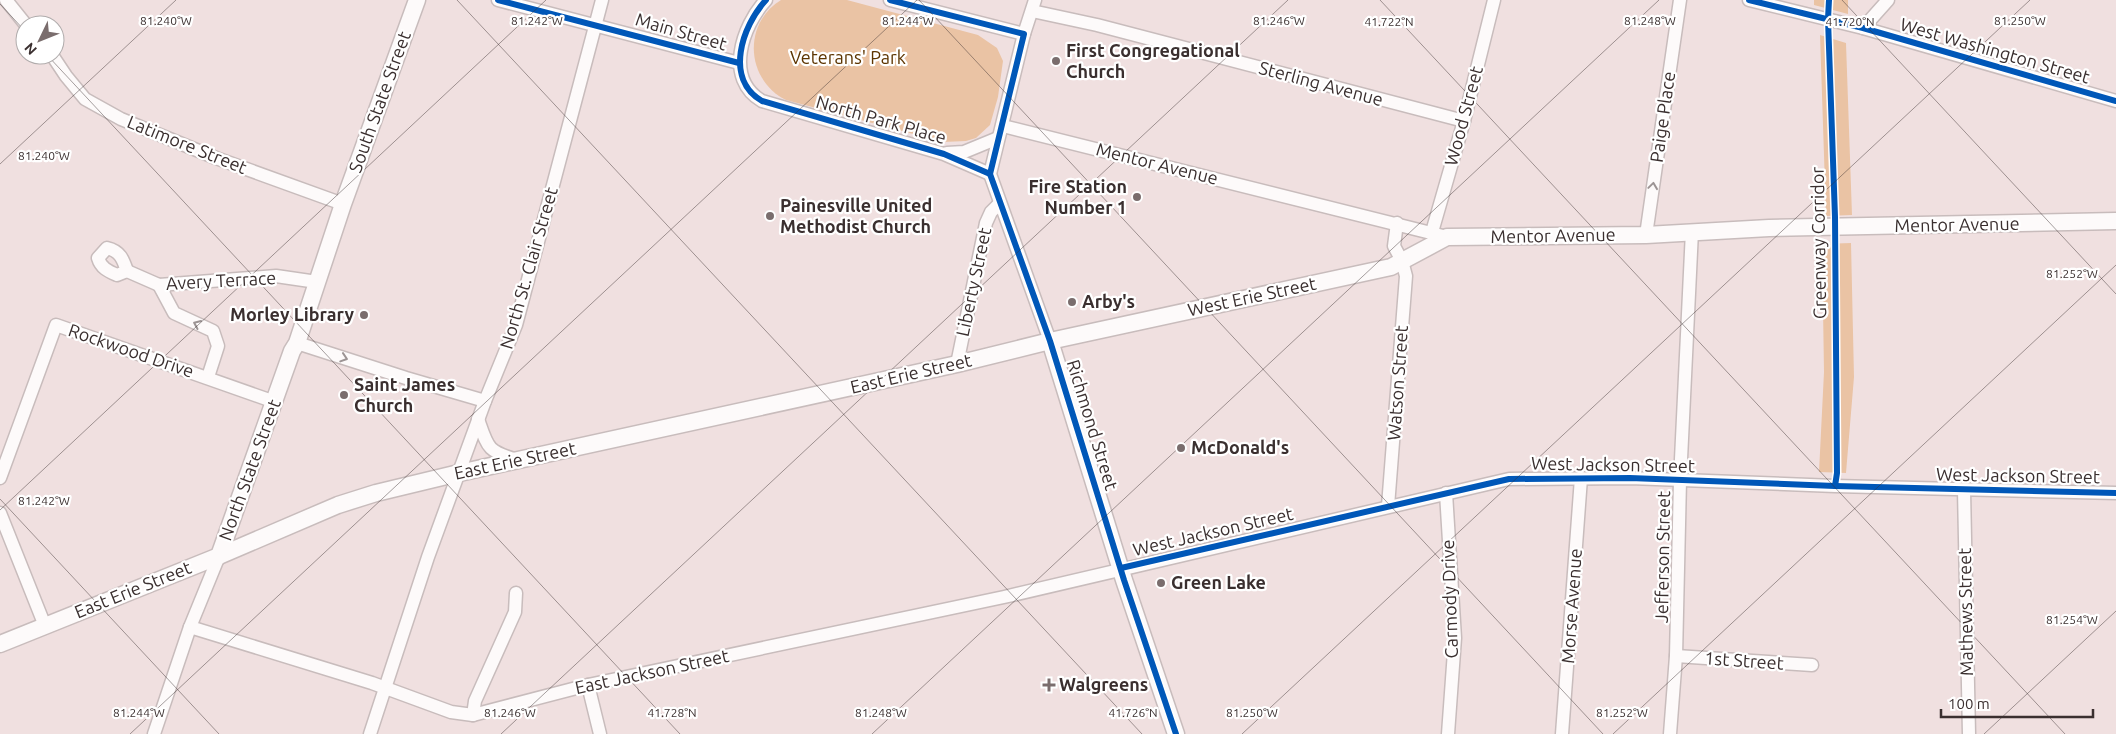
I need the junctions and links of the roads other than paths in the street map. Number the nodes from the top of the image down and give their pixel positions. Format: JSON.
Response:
{"nodes":[{"id":1,"x":6,"y":0,"type":"edge"},
{"id":2,"x":416,"y":0,"type":"edge"},
{"id":3,"x":498,"y":0,"type":"edge"},
{"id":4,"x":602,"y":0,"type":"edge"},
{"id":5,"x":766,"y":0,"type":"edge"},
{"id":6,"x":890,"y":0,"type":"edge"},
{"id":7,"x":1494,"y":0,"type":"edge"},
{"id":8,"x":1680,"y":0,"type":"edge"},
{"id":9,"x":1749,"y":0,"type":"edge"},
{"id":10,"x":1888,"y":0,"type":"edge"},
{"id":11,"x":1033,"y":5,"type":"edge"},
{"id":12,"x":1798,"y":6,"type":"edge"},
{"id":13,"x":18,"y":15,"type":"edge"},
{"id":14,"x":595,"y":24,"type":"junction"},
{"id":15,"x":1864,"y":28,"type":"junction"},
{"id":16,"x":1024,"y":34,"type":"junction"},
{"id":17,"x":739,"y":63,"type":"junction"},
{"id":18,"x":59,"y":65,"type":"edge"},
{"id":19,"x":2116,"y":101,"type":"edge"},
{"id":20,"x":1464,"y":122,"type":"junction"},
{"id":21,"x":1000,"y":132,"type":"junction"},
{"id":22,"x":944,"y":154,"type":"junction"},
{"id":23,"x":990,"y":174,"type":"junction"},
{"id":24,"x":1000,"y":203,"type":"junction"},
{"id":25,"x":343,"y":204,"type":"junction"},
{"id":26,"x":2116,"y":221,"type":"edge"},
{"id":27,"x":1397,"y":223,"type":"junction"},
{"id":28,"x":1692,"y":232,"type":"junction"},
{"id":29,"x":1440,"y":234,"type":"junction"},
{"id":30,"x":1646,"y":235,"type":"junction"},
{"id":31,"x":1402,"y":261,"type":"junction"},
{"id":32,"x":127,"y":271,"type":"dead end"},
{"id":33,"x":317,"y":282,"type":"junction"},
{"id":34,"x":159,"y":285,"type":"junction"},
{"id":35,"x":1050,"y":341,"type":"junction"},
{"id":36,"x":297,"y":343,"type":"junction"},
{"id":37,"x":957,"y":364,"type":"junction"},
{"id":38,"x":208,"y":377,"type":"junction"},
{"id":39,"x":484,"y":401,"type":"junction"},
{"id":40,"x":274,"y":402,"type":"junction"},
{"id":41,"x":478,"y":419,"type":"junction"},
{"id":42,"x":518,"y":460,"type":"junction"},
{"id":43,"x":459,"y":473,"type":"junction"},
{"id":44,"x":0,"y":478,"type":"edge"},
{"id":45,"x":1581,"y":478,"type":"junction"},
{"id":46,"x":1680,"y":480,"type":"junction"},
{"id":47,"x":1964,"y":490,"type":"junction"},
{"id":48,"x":2116,"y":493,"type":"edge"},
{"id":49,"x":1446,"y":494,"type":"junction"},
{"id":50,"x":1388,"y":506,"type":"junction"},
{"id":51,"x":0,"y":513,"type":"edge"},
{"id":52,"x":219,"y":556,"type":"junction"},
{"id":53,"x":1121,"y":568,"type":"junction"},
{"id":54,"x":516,"y":593,"type":"dead end"},
{"id":55,"x":45,"y":626,"type":"junction"},
{"id":56,"x":190,"y":627,"type":"junction"},
{"id":57,"x":0,"y":644,"type":"edge"},
{"id":58,"x":1676,"y":656,"type":"junction"},
{"id":59,"x":1812,"y":665,"type":"dead end"},
{"id":60,"x":588,"y":685,"type":"junction"},
{"id":61,"x":384,"y":688,"type":"junction"},
{"id":62,"x":472,"y":715,"type":"junction"},
{"id":63,"x":154,"y":734,"type":"edge"},
{"id":64,"x":370,"y":734,"type":"edge"},
{"id":65,"x":600,"y":734,"type":"edge"},
{"id":66,"x":1176,"y":734,"type":"edge"},
{"id":67,"x":1448,"y":734,"type":"edge"},
{"id":68,"x":1562,"y":734,"type":"edge"},
{"id":69,"x":1670,"y":734,"type":"edge"},
{"id":70,"x":1969,"y":734,"type":"edge"}],
"edges":[{"from":1,"to":13,"type":"street"},
{"from":2,"to":25,"type":"main road","name":"South State Street"},
{"from":3,"to":14,"type":"street","name":"Main Street"},
{"from":4,"to":14,"type":"street","name":"North St. Clair Street"},
{"from":5,"to":17,"type":"street"},
{"from":6,"to":16,"type":"street"},
{"from":7,"to":20,"type":"street","name":"Wood Street"},
{"from":30,"to":8,"type":"street","name":"Paige Place","one_way":true},
{"from":9,"to":12,"type":"street","name":"West Washington Street"},
{"from":10,"to":15,"type":"street"},
{"from":11,"to":16,"type":"street"},
{"from":11,"to":20,"type":"street","name":"Sterling Avenue"},
{"from":12,"to":15,"type":"street","name":"West Washington Street"},
{"from":14,"to":17,"type":"street","name":"Main Street"},
{"from":14,"to":39,"type":"street","name":"North St. Clair Street"},
{"from":15,"to":19,"type":"street","name":"West Washington Street"},
{"from":16,"to":21,"type":"street"},
{"from":17,"to":22,"type":"street","name":"North Park Place"},
{"from":18,"to":25,"type":"street","name":"Latimore Street"},
{"from":20,"to":29,"type":"street","name":"Wood Street"},
{"from":21,"to":22,"type":"street","name":"North Park Place"},
{"from":21,"to":23,"type":"street"},
{"from":21,"to":27,"type":"street","name":"Mentor Avenue"},
{"from":22,"to":23,"type":"street","name":"North Park Place"},
{"from":23,"to":24,"type":"street","name":"Richmond Street"},
{"from":24,"to":35,"type":"street","name":"Richmond Street"},
{"from":24,"to":37,"type":"street","name":"Liberty Street"},
{"from":25,"to":33,"type":"main road","name":"North State Street"},
{"from":26,"to":28,"type":"main road","name":"Mentor Avenue"},
{"from":27,"to":29,"type":"street","name":"Mentor Avenue"},
{"from":27,"to":31,"type":"street","name":"Watson Street"},
{"from":28,"to":30,"type":"main road","name":"Mentor Avenue"},
{"from":28,"to":46,"type":"street","name":"Jefferson Street"},
{"from":29,"to":30,"type":"main road","name":"Mentor Avenue"},
{"from":29,"to":31,"type":"main road","name":"West Erie Street"},
{"from":31,"to":35,"type":"main road","name":"West Erie Street"},
{"from":31,"to":50,"type":"street","name":"Watson Street"},
{"from":32,"to":34,"type":"street","name":"Avery Terrace"},
{"from":33,"to":34,"type":"street","name":"Avery Terrace"},
{"from":33,"to":36,"type":"main road","name":"North State Street"},
{"from":38,"to":34,"type":"street","one_way":true},
{"from":35,"to":37,"type":"main road","name":"East Erie Street"},
{"from":35,"to":53,"type":"main road","name":"Richmond Street"},
{"from":36,"to":39,"type":"street","one_way":true},
{"from":36,"to":40,"type":"main road","name":"North State Street"},
{"from":37,"to":42,"type":"main road","name":"East Erie Street"},
{"from":38,"to":40,"type":"street","name":"Rockwood Drive"},
{"from":38,"to":44,"type":"street","name":"Rockwood Drive"},
{"from":39,"to":41,"type":"street","name":"North St. Clair Street"},
{"from":40,"to":52,"type":"main road","name":"North State Street"},
{"from":41,"to":42,"type":"street"},
{"from":41,"to":43,"type":"street","name":"North St. Clair Street"},
{"from":42,"to":43,"type":"main road","name":"East Erie Street"},
{"from":43,"to":52,"type":"main road","name":"East Erie Street"},
{"from":43,"to":61,"type":"street","name":"North St. Clair Street"},
{"from":45,"to":46,"type":"street","name":"West Jackson Street"},
{"from":45,"to":49,"type":"street","name":"West Jackson Street"},
{"from":45,"to":68,"type":"street","name":"Morse Avenue"},
{"from":46,"to":47,"type":"street","name":"West Jackson Street"},
{"from":46,"to":58,"type":"street","name":"Jefferson Street"},
{"from":47,"to":48,"type":"street","name":"West Jackson Street"},
{"from":47,"to":70,"type":"street","name":"Mathews Street"},
{"from":49,"to":50,"type":"street","name":"West Jackson Street"},
{"from":49,"to":67,"type":"street","name":"Carmody Drive"},
{"from":50,"to":53,"type":"street","name":"West Jackson Street"},
{"from":51,"to":55,"type":"street"},
{"from":52,"to":55,"type":"main road","name":"East Erie Street"},
{"from":52,"to":56,"type":"street","name":"North State Street"},
{"from":53,"to":60,"type":"street","name":"East Jackson Street"},
{"from":53,"to":66,"type":"main road","name":"Richmond Street"},
{"from":54,"to":62,"type":"street"},
{"from":55,"to":57,"type":"main road","name":"East Erie Street"},
{"from":56,"to":61,"type":"street","name":"East Jackson Street"},
{"from":56,"to":63,"type":"street","name":"North State Street"},
{"from":58,"to":59,"type":"street","name":"1st Street"},
{"from":58,"to":69,"type":"street","name":"Jefferson Street"},
{"from":60,"to":62,"type":"street","name":"East Jackson Street"},
{"from":60,"to":65,"type":"street"},
{"from":61,"to":62,"type":"street","name":"East Jackson Street"},
{"from":61,"to":64,"type":"street","name":"North St. Clair Street"}]}
